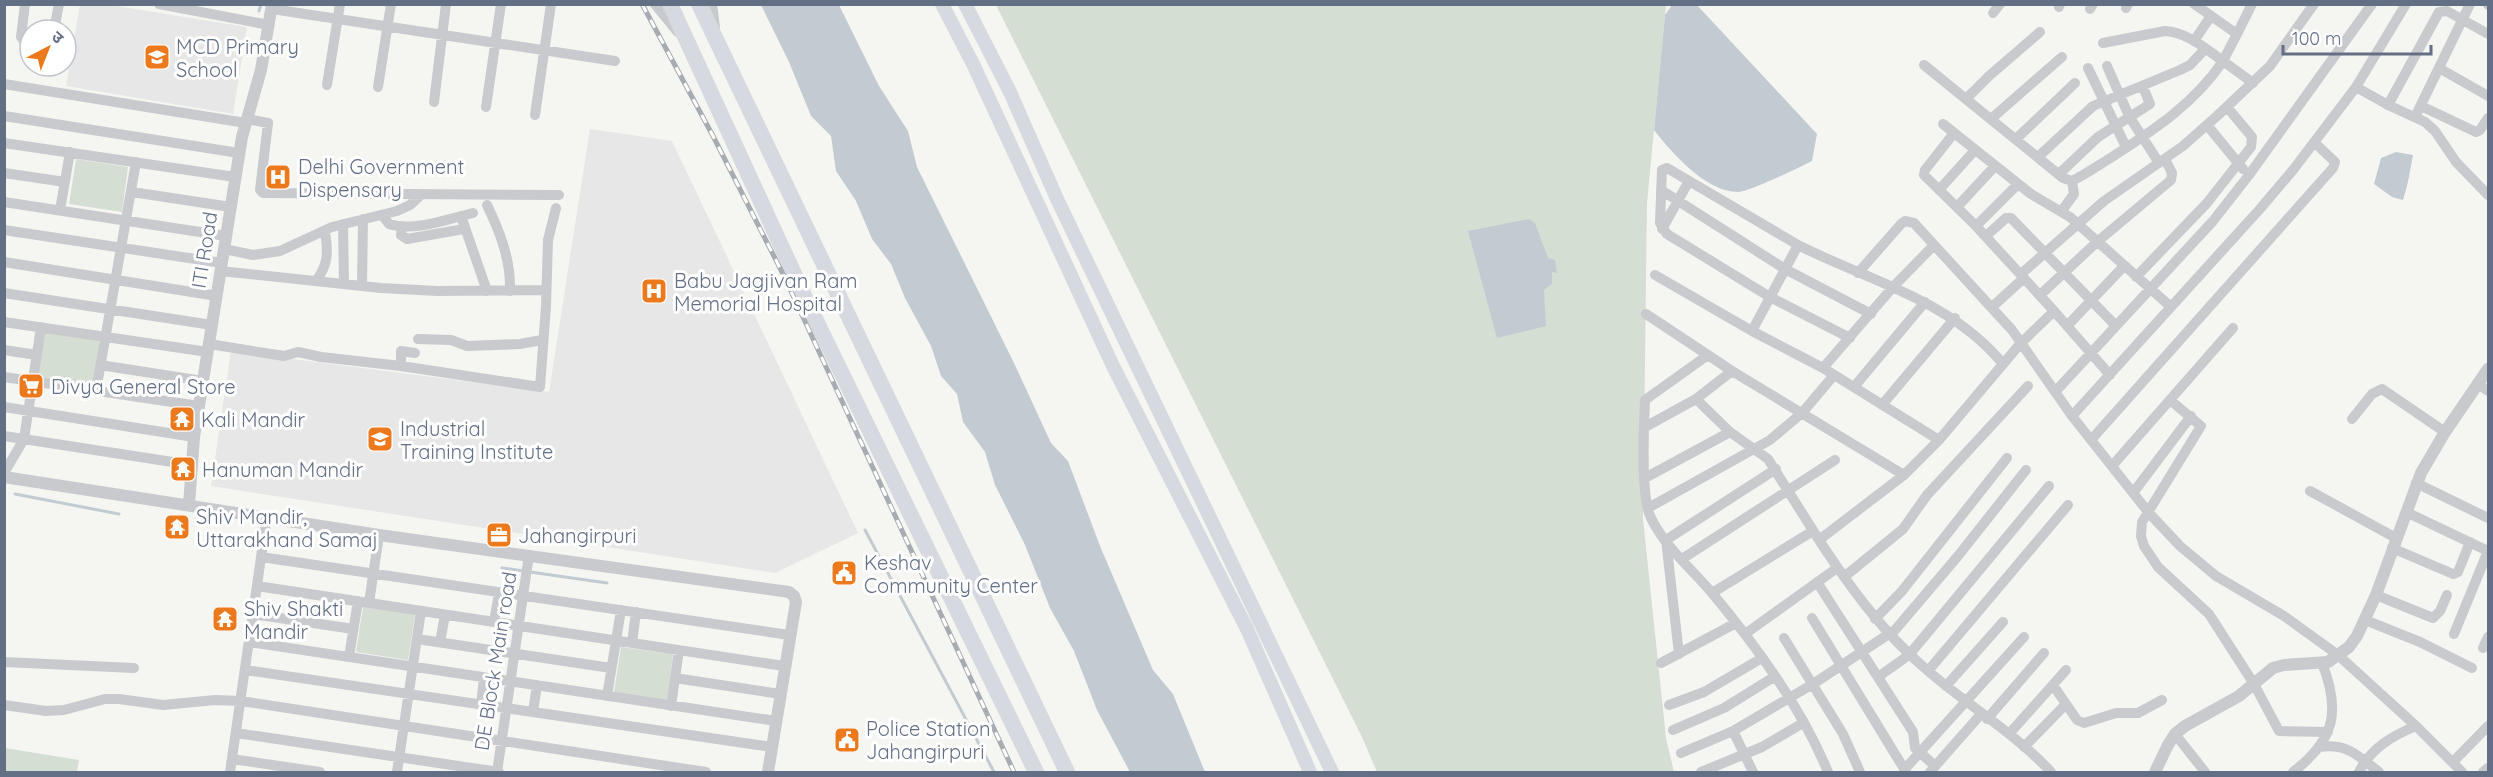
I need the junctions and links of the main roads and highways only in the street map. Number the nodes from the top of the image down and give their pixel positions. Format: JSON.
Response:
{"nodes":[{"id":1,"x":670,"y":4,"type":"edge"},
{"id":2,"x":699,"y":4,"type":"edge"},
{"id":3,"x":942,"y":4,"type":"edge"},
{"id":4,"x":965,"y":4,"type":"edge"},
{"id":5,"x":1036,"y":772,"type":"edge"},
{"id":6,"x":1067,"y":772,"type":"edge"},
{"id":7,"x":1310,"y":772,"type":"edge"},
{"id":8,"x":1332,"y":772,"type":"edge"}],
"edges":[{"from":1,"to":5,"type":"highway"},
{"from":2,"to":6,"type":"highway"},
{"from":3,"to":7,"type":"main road"},
{"from":4,"to":8,"type":"main road"}]}
